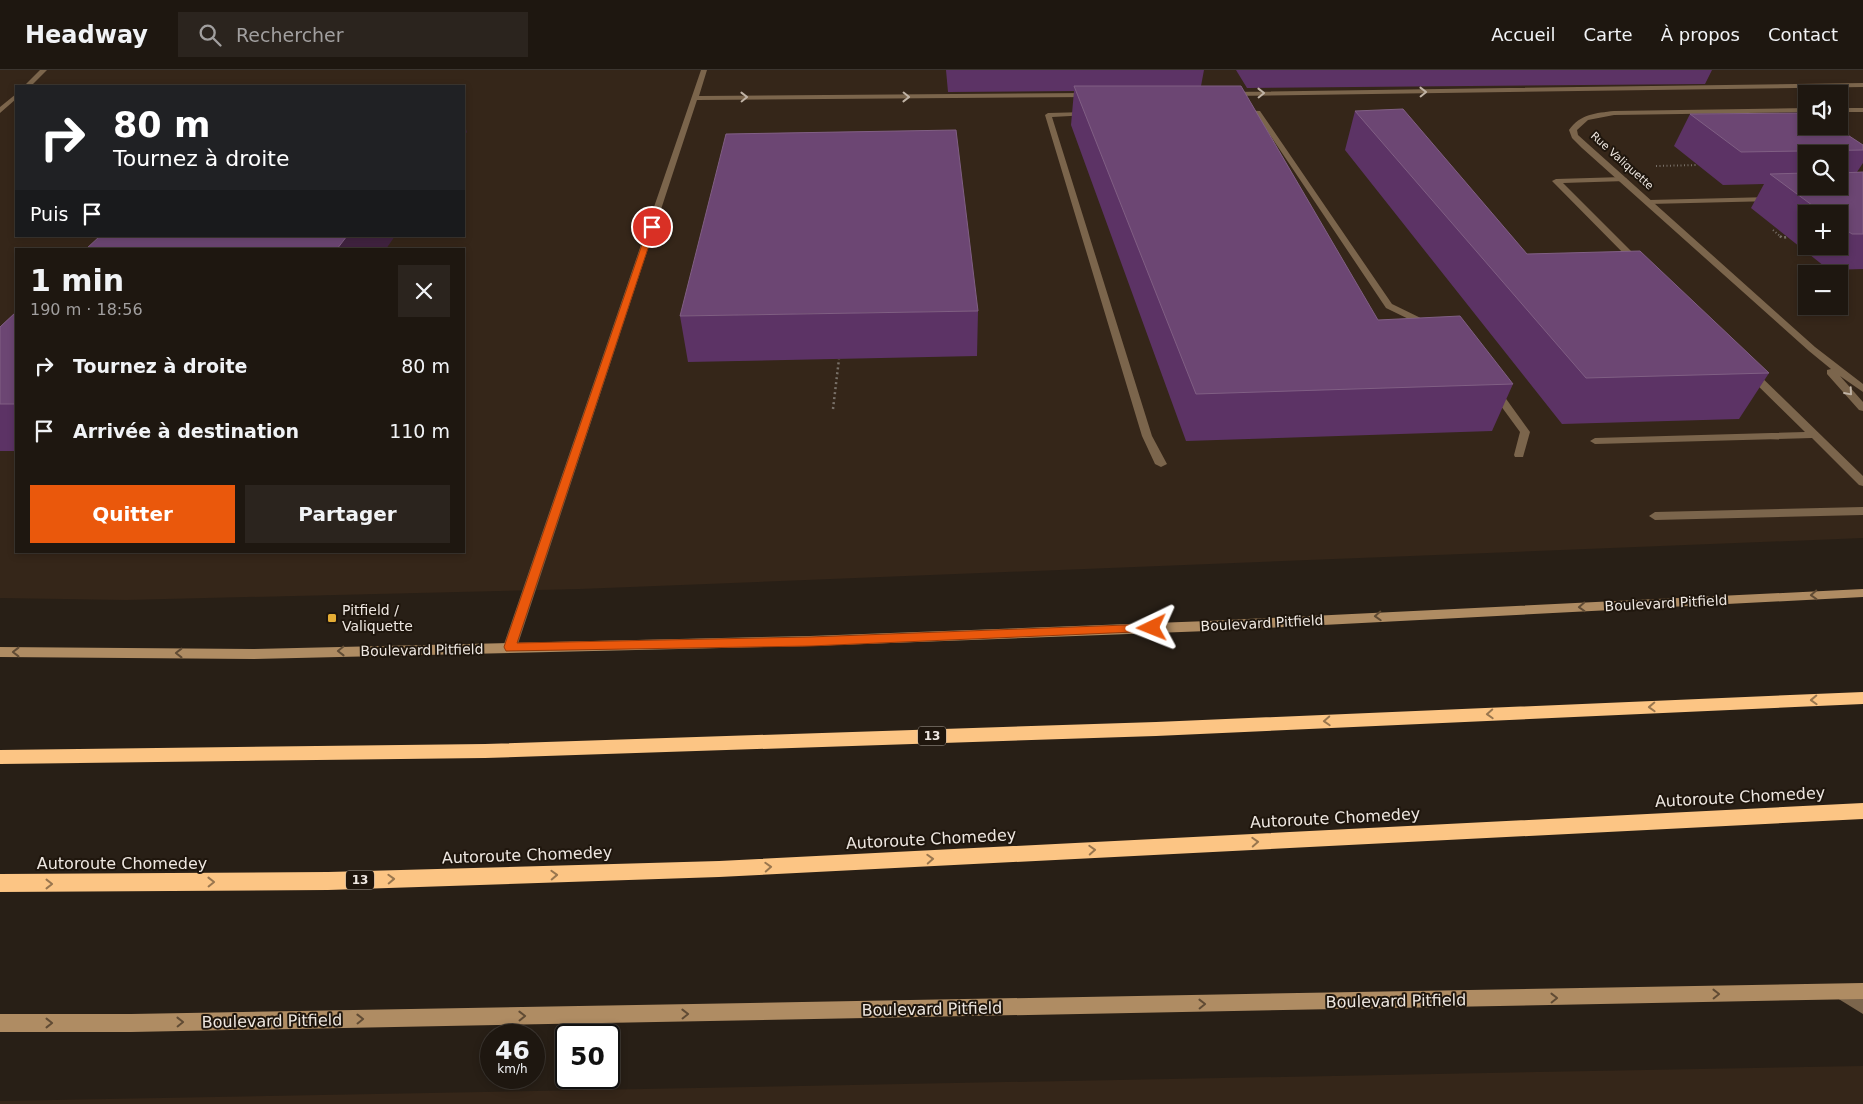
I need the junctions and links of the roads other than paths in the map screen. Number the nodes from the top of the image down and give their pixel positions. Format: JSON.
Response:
{"nodes":[{"id":1,"x":44,"y":70,"type":"edge"},
{"id":2,"x":704,"y":70,"type":"edge"},
{"id":3,"x":28,"y":85,"type":"edge"},
{"id":4,"x":1863,"y":85,"type":"edge"},
{"id":5,"x":1219,"y":94,"type":"edge"},
{"id":6,"x":1102,"y":95,"type":"edge"},
{"id":7,"x":15,"y":97,"type":"edge"},
{"id":8,"x":695,"y":98,"type":"junction"},
{"id":9,"x":1798,"y":110,"type":"edge"},
{"id":10,"x":1848,"y":110,"type":"edge"},
{"id":11,"x":1863,"y":110,"type":"edge"},
{"id":12,"x":0,"y":111,"type":"edge"},
{"id":13,"x":1779,"y":111,"type":"junction"},
{"id":14,"x":1228,"y":112,"type":"edge"},
{"id":15,"x":1098,"y":114,"type":"edge"},
{"id":16,"x":1793,"y":119,"type":"edge"},
{"id":17,"x":1623,"y":179,"type":"junction"},
{"id":18,"x":1775,"y":199,"type":"dead end"},
{"id":19,"x":1649,"y":202,"type":"junction"},
{"id":20,"x":1643,"y":267,"type":"edge"},
{"id":21,"x":1439,"y":330,"type":"edge"},
{"id":22,"x":1812,"y":349,"type":"junction"},
{"id":23,"x":1746,"y":368,"type":"edge"},
{"id":24,"x":1490,"y":385,"type":"edge"},
{"id":25,"x":1863,"y":389,"type":"edge"},
{"id":26,"x":1863,"y":408,"type":"edge"},
{"id":27,"x":1814,"y":434,"type":"junction"},
{"id":28,"x":1595,"y":441,"type":"dead end"},
{"id":29,"x":1519,"y":455,"type":"dead end"},
{"id":30,"x":1161,"y":464,"type":"dead end"},
{"id":31,"x":1863,"y":482,"type":"edge"},
{"id":32,"x":1863,"y":510,"type":"edge"},
{"id":33,"x":1654,"y":516,"type":"dead end"},
{"id":34,"x":1863,"y":593,"type":"edge"},
{"id":35,"x":510,"y":647,"type":"junction"},
{"id":36,"x":0,"y":652,"type":"edge"},
{"id":37,"x":1863,"y":698,"type":"edge"},
{"id":38,"x":0,"y":757,"type":"edge"},
{"id":39,"x":1863,"y":811,"type":"edge"},
{"id":40,"x":0,"y":883,"type":"edge"},
{"id":41,"x":1863,"y":991,"type":"edge"},
{"id":42,"x":1844,"y":992,"type":"junction"},
{"id":43,"x":1863,"y":1004,"type":"edge"},
{"id":44,"x":0,"y":1023,"type":"edge"}],
"edges":[{"from":1,"to":3,"type":"street"},
{"from":2,"to":8,"type":"street"},
{"from":5,"to":4,"type":"street","one_way":true},
{"from":8,"to":6,"type":"street","one_way":true},
{"from":7,"to":12,"type":"street"},
{"from":8,"to":35,"type":"street"},
{"from":9,"to":13,"type":"street","name":"Rue Valiquette"},
{"from":10,"to":11,"type":"street"},
{"from":13,"to":16,"type":"street"},
{"from":13,"to":17,"type":"street","name":"Rue Valiquette"},
{"from":14,"to":21,"type":"street"},
{"from":15,"to":30,"type":"street"},
{"from":17,"to":19,"type":"street","name":"Rue Valiquette"},
{"from":17,"to":20,"type":"street"},
{"from":18,"to":19,"type":"street"},
{"from":19,"to":22,"type":"street","name":"Rue Valiquette"},
{"from":22,"to":25,"type":"street","name":"Rue Valiquette"},
{"from":22,"to":26,"type":"street","name":"Rue Valiquette","one_way":true},
{"from":23,"to":27,"type":"street"},
{"from":24,"to":29,"type":"street"},
{"from":27,"to":28,"type":"street"},
{"from":27,"to":31,"type":"street"},
{"from":32,"to":33,"type":"street"},
{"from":34,"to":35,"type":"main road","name":"Boulevard Pitfield","one_way":true},
{"from":35,"to":36,"type":"main road","name":"Boulevard Pitfield","one_way":true},
{"from":37,"to":38,"type":"highway","number":"13","one_way":true},
{"from":40,"to":39,"type":"highway","name":"Autoroute Chomedey","number":"13","one_way":true},
{"from":41,"to":42,"type":"main road","name":"Boulevard Pitfield"},
{"from":42,"to":43,"type":"street"},
{"from":44,"to":42,"type":"main road","name":"Boulevard Pitfield","one_way":true}]}
